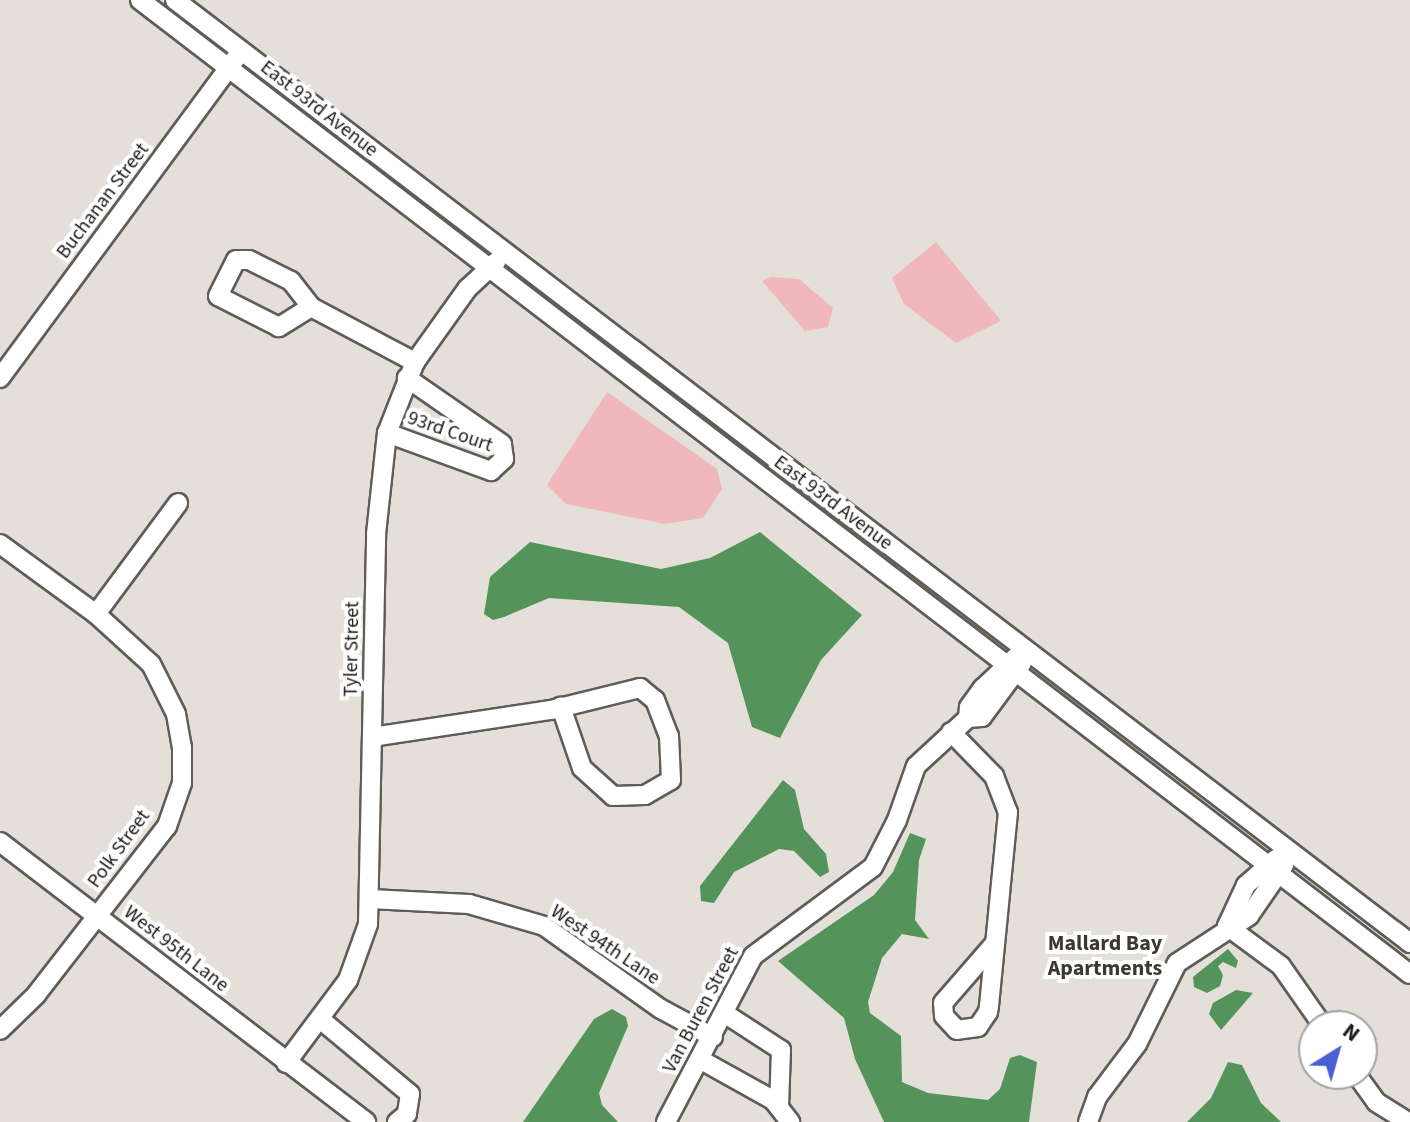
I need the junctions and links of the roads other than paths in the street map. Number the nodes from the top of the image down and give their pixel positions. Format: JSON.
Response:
{"nodes":[{"id":1,"x":140,"y":0,"type":"edge"},
{"id":2,"x":175,"y":0,"type":"edge"},
{"id":3,"x":241,"y":51,"type":"junction"},
{"id":4,"x":230,"y":68,"type":"junction"},
{"id":5,"x":507,"y":252,"type":"junction"},
{"id":6,"x":490,"y":268,"type":"junction"},
{"id":7,"x":311,"y":307,"type":"junction"},
{"id":8,"x":411,"y":370,"type":"junction"},
{"id":9,"x":0,"y":378,"type":"edge"},
{"id":10,"x":387,"y":433,"type":"junction"},
{"id":11,"x":178,"y":503,"type":"dead end"},
{"id":12,"x":0,"y":544,"type":"edge"},
{"id":13,"x":96,"y":614,"type":"junction"},
{"id":14,"x":1026,"y":650,"type":"junction"},
{"id":15,"x":1013,"y":668,"type":"junction"},
{"id":16,"x":561,"y":707,"type":"junction"},
{"id":17,"x":951,"y":732,"type":"junction"},
{"id":18,"x":372,"y":737,"type":"junction"},
{"id":19,"x":0,"y":842,"type":"edge"},
{"id":20,"x":1290,"y":850,"type":"junction"},
{"id":21,"x":1274,"y":869,"type":"junction"},
{"id":22,"x":370,"y":899,"type":"junction"},
{"id":23,"x":97,"y":916,"type":"junction"},
{"id":24,"x":1227,"y":926,"type":"junction"},
{"id":25,"x":995,"y":943,"type":"dead end"},
{"id":26,"x":1410,"y":943,"type":"edge"},
{"id":27,"x":1410,"y":974,"type":"edge"},
{"id":28,"x":1312,"y":1010,"type":"edge"},
{"id":29,"x":724,"y":1013,"type":"junction"},
{"id":30,"x":320,"y":1019,"type":"junction"},
{"id":31,"x":0,"y":1030,"type":"edge"},
{"id":32,"x":713,"y":1037,"type":"junction"},
{"id":33,"x":701,"y":1060,"type":"junction"},
{"id":34,"x":286,"y":1063,"type":"junction"},
{"id":35,"x":1367,"y":1090,"type":"edge"},
{"id":36,"x":779,"y":1107,"type":"junction"},
{"id":37,"x":366,"y":1122,"type":"edge"},
{"id":38,"x":397,"y":1122,"type":"edge"},
{"id":39,"x":666,"y":1122,"type":"edge"},
{"id":40,"x":790,"y":1122,"type":"edge"},
{"id":41,"x":1088,"y":1122,"type":"edge"},
{"id":42,"x":1408,"y":1122,"type":"edge"}],
"edges":[{"from":1,"to":4,"type":"street","name":"East 93rd Avenue"},
{"from":2,"to":3,"type":"street","name":"East 93rd Avenue"},
{"from":3,"to":4,"type":"street","name":"Buchanan Street"},
{"from":3,"to":5,"type":"street","name":"East 93rd Avenue"},
{"from":4,"to":6,"type":"street","name":"East 93rd Avenue"},
{"from":4,"to":9,"type":"street","name":"Buchanan Street"},
{"from":5,"to":6,"type":"street","name":"Tyler Street"},
{"from":5,"to":14,"type":"street","name":"East 93rd Avenue"},
{"from":6,"to":8,"type":"street","name":"Tyler Street"},
{"from":6,"to":15,"type":"street","name":"East 93rd Avenue"},
{"from":7,"to":7,"type":"street"},
{"from":7,"to":8,"type":"street"},
{"from":8,"to":10,"type":"street","name":"Tyler Street"},
{"from":8,"to":10,"type":"street","name":"93rd Court"},
{"from":10,"to":18,"type":"street","name":"Tyler Street"},
{"from":11,"to":13,"type":"street"},
{"from":12,"to":13,"type":"street"},
{"from":13,"to":23,"type":"street","name":"Polk Street"},
{"from":14,"to":15,"type":"street","name":"Van Buren Street"},
{"from":14,"to":20,"type":"street","name":"East 93rd Avenue"},
{"from":15,"to":17,"type":"street","name":"Van Buren Street"},
{"from":15,"to":21,"type":"street","name":"East 93rd Avenue"},
{"from":16,"to":16,"type":"street"},
{"from":16,"to":18,"type":"street"},
{"from":17,"to":25,"type":"street"},
{"from":17,"to":29,"type":"street","name":"Van Buren Street"},
{"from":18,"to":22,"type":"street","name":"Tyler Street"},
{"from":19,"to":23,"type":"street","name":"West 95th Lane"},
{"from":20,"to":21,"type":"street"},
{"from":20,"to":26,"type":"street","name":"East 93rd Avenue"},
{"from":21,"to":24,"type":"street"},
{"from":21,"to":27,"type":"street","name":"East 93rd Avenue"},
{"from":22,"to":30,"type":"street","name":"Tyler Street"},
{"from":22,"to":32,"type":"street","name":"West 94th Lane"},
{"from":23,"to":31,"type":"street","name":"Polk Street"},
{"from":23,"to":34,"type":"street","name":"West 95th Lane"},
{"from":24,"to":28,"type":"street"},
{"from":24,"to":41,"type":"street"},
{"from":29,"to":32,"type":"street","name":"Van Buren Street"},
{"from":29,"to":36,"type":"street"},
{"from":30,"to":34,"type":"street","name":"Tyler Street"},
{"from":30,"to":38,"type":"street"},
{"from":32,"to":33,"type":"street","name":"Van Buren Street"},
{"from":33,"to":36,"type":"street"},
{"from":33,"to":39,"type":"street","name":"Van Buren Street"},
{"from":34,"to":37,"type":"street","name":"West 95th Lane"},
{"from":35,"to":42,"type":"street"},
{"from":36,"to":40,"type":"street"}]}
